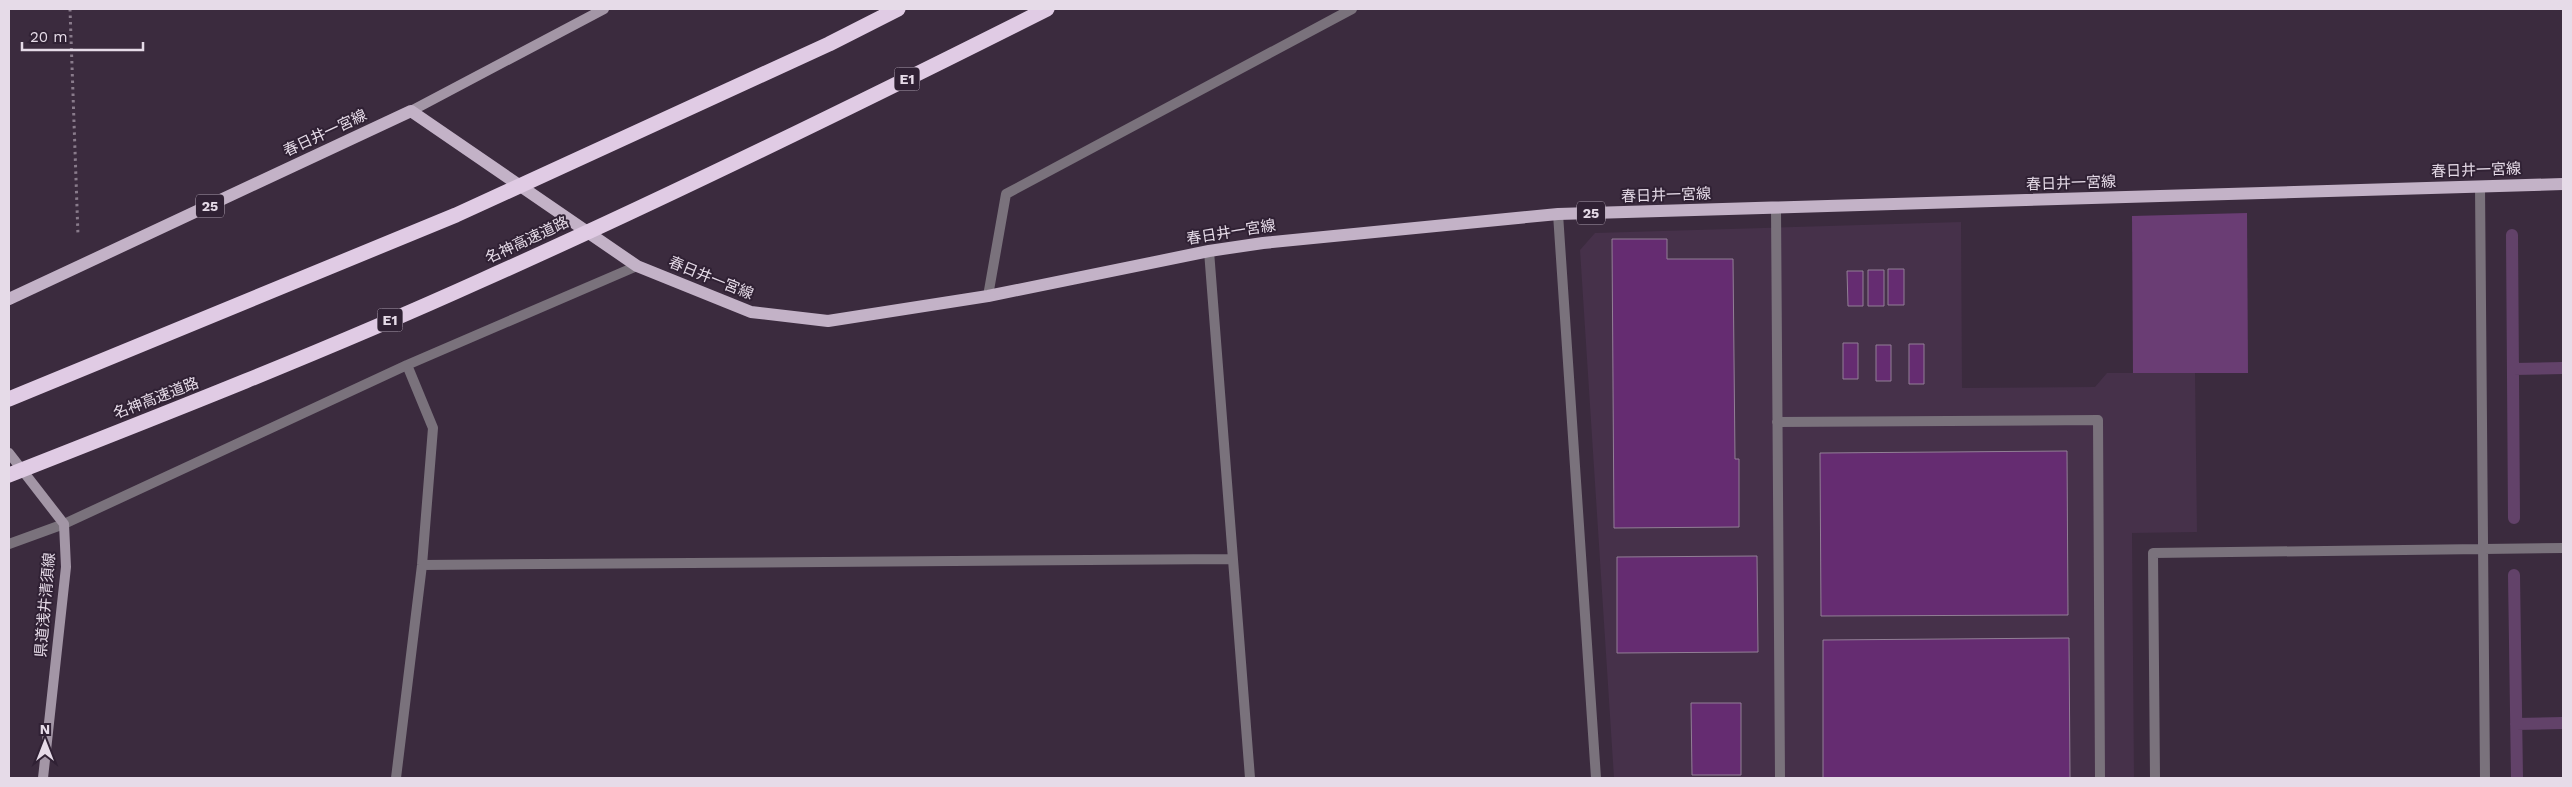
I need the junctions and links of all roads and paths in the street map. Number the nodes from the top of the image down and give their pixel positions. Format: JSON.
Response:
{"nodes":[{"id":1,"x":70,"y":9,"type":"edge"},
{"id":2,"x":604,"y":9,"type":"edge"},
{"id":3,"x":898,"y":9,"type":"edge"},
{"id":4,"x":1047,"y":9,"type":"edge"},
{"id":5,"x":1352,"y":9,"type":"edge"},
{"id":6,"x":411,"y":110,"type":"junction"},
{"id":7,"x":2563,"y":184,"type":"edge"},
{"id":8,"x":2480,"y":186,"type":"junction"},
{"id":9,"x":1776,"y":208,"type":"junction"},
{"id":10,"x":1558,"y":214,"type":"junction"},
{"id":11,"x":1209,"y":251,"type":"junction"},
{"id":12,"x":637,"y":266,"type":"junction"},
{"id":13,"x":79,"y":268,"type":"junction"},
{"id":14,"x":988,"y":296,"type":"junction"},
{"id":15,"x":9,"y":299,"type":"edge"},
{"id":16,"x":407,"y":365,"type":"junction"},
{"id":17,"x":9,"y":399,"type":"edge"},
{"id":18,"x":1777,"y":422,"type":"junction"},
{"id":19,"x":9,"y":453,"type":"edge"},
{"id":20,"x":9,"y":475,"type":"edge"},
{"id":21,"x":64,"y":524,"type":"junction"},
{"id":22,"x":9,"y":544,"type":"edge"},
{"id":23,"x":2563,"y":548,"type":"edge"},
{"id":24,"x":2483,"y":549,"type":"junction"},
{"id":25,"x":1231,"y":559,"type":"junction"},
{"id":26,"x":422,"y":565,"type":"junction"},
{"id":27,"x":43,"y":778,"type":"edge"},
{"id":28,"x":396,"y":778,"type":"edge"},
{"id":29,"x":1250,"y":778,"type":"edge"},
{"id":30,"x":1596,"y":778,"type":"edge"},
{"id":31,"x":1780,"y":778,"type":"edge"},
{"id":32,"x":2100,"y":778,"type":"edge"},
{"id":33,"x":2155,"y":778,"type":"edge"},
{"id":34,"x":2485,"y":778,"type":"edge"}],
"edges":[{"from":1,"to":13,"type":"path"},
{"from":2,"to":6,"type":"main road"},
{"from":3,"to":17,"type":"highway"},
{"from":4,"to":20,"type":"highway","name":"名神高速道路","number":"E1"},
{"from":5,"to":14,"type":"street"},
{"from":6,"to":12,"type":"main road","name":"春日井一宮線","number":"25"},
{"from":6,"to":13,"type":"main road","name":"春日井一宮線","number":"25"},
{"from":7,"to":8,"type":"main road","name":"春日井一宮線","number":"25"},
{"from":8,"to":9,"type":"main road","name":"春日井一宮線","number":"25"},
{"from":8,"to":24,"type":"street"},
{"from":9,"to":10,"type":"main road","name":"春日井一宮線","number":"25"},
{"from":9,"to":18,"type":"street"},
{"from":10,"to":11,"type":"main road","name":"春日井一宮線","number":"25"},
{"from":10,"to":30,"type":"street"},
{"from":11,"to":14,"type":"main road","name":"春日井一宮線","number":"25"},
{"from":11,"to":25,"type":"street"},
{"from":12,"to":14,"type":"main road","name":"春日井一宮線","number":"25"},
{"from":12,"to":16,"type":"street"},
{"from":13,"to":15,"type":"main road","name":"春日井一宮線","number":"25"},
{"from":16,"to":21,"type":"street"},
{"from":16,"to":26,"type":"street"},
{"from":18,"to":31,"type":"street"},
{"from":18,"to":32,"type":"street"},
{"from":19,"to":21,"type":"main road"},
{"from":21,"to":22,"type":"street"},
{"from":21,"to":27,"type":"main road","name":"県道浅井清須線"},
{"from":23,"to":24,"type":"street"},
{"from":24,"to":33,"type":"street"},
{"from":24,"to":34,"type":"street"},
{"from":25,"to":26,"type":"street"},
{"from":25,"to":29,"type":"street"},
{"from":26,"to":28,"type":"street"}]}
